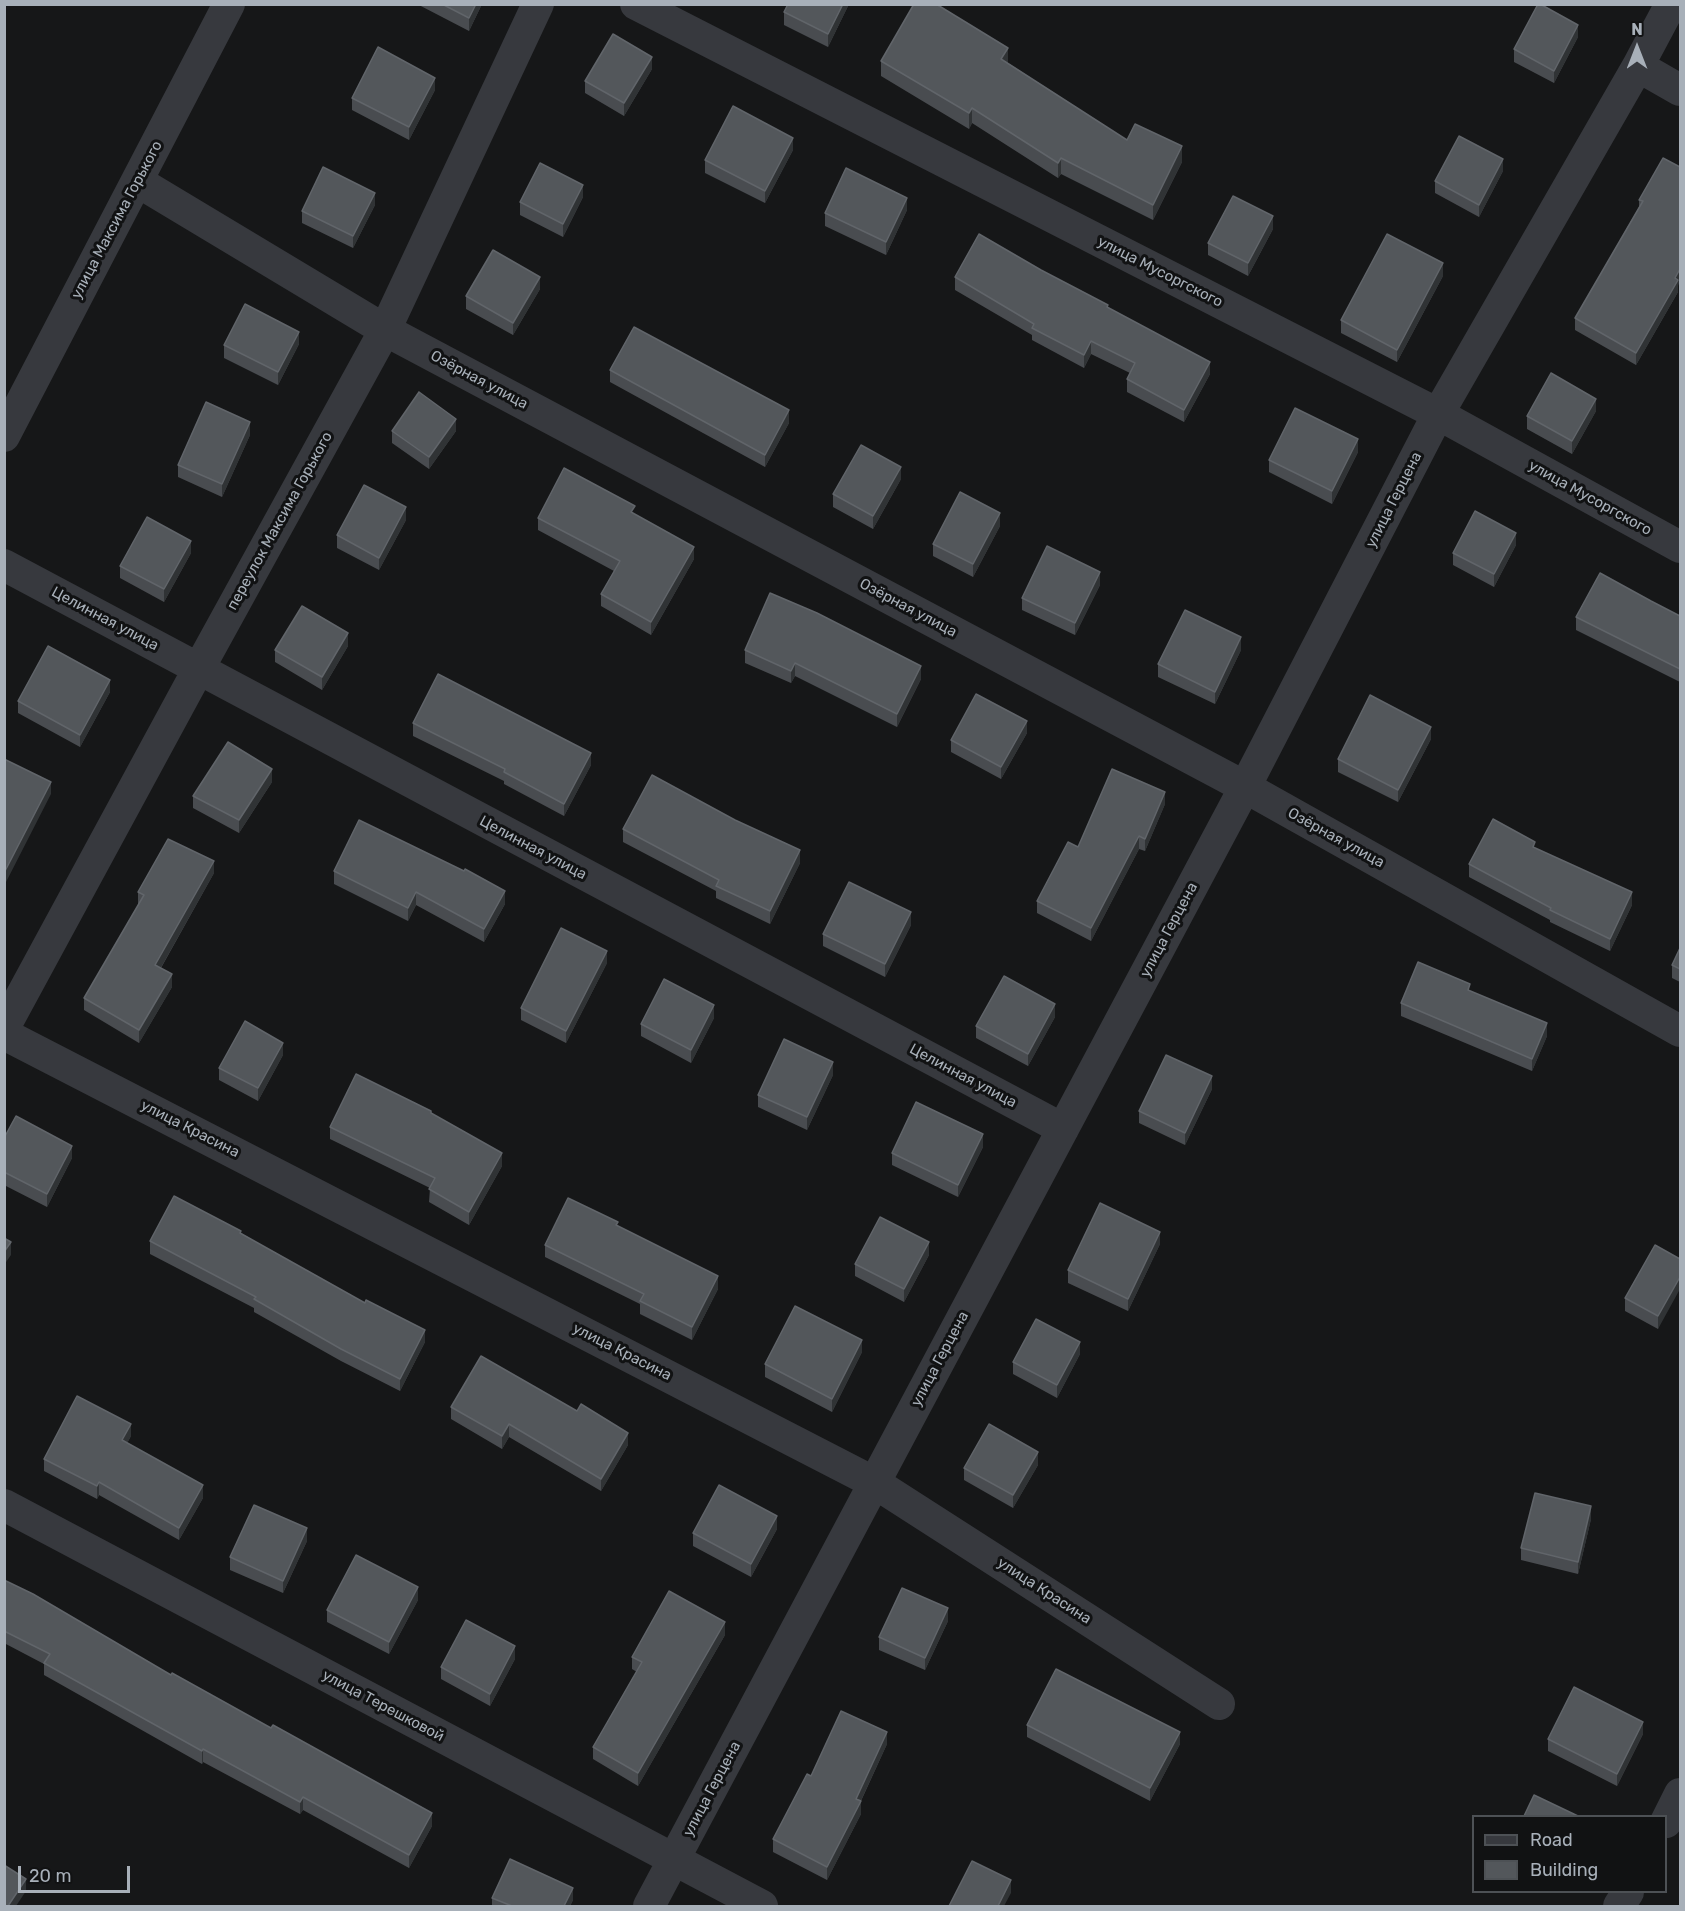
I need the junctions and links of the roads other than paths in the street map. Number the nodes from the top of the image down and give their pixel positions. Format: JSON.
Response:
{"nodes":[{"id":1,"x":229,"y":4,"type":"edge"},
{"id":2,"x":538,"y":4,"type":"edge"},
{"id":3,"x":636,"y":4,"type":"edge"},
{"id":4,"x":1671,"y":4,"type":"edge"},
{"id":5,"x":1638,"y":66,"type":"junction"},
{"id":6,"x":1680,"y":90,"type":"edge"},
{"id":7,"x":137,"y":182,"type":"junction"},
{"id":8,"x":386,"y":330,"type":"junction"},
{"id":9,"x":1438,"y":414,"type":"junction"},
{"id":10,"x":4,"y":436,"type":"edge"},
{"id":11,"x":1680,"y":548,"type":"edge"},
{"id":12,"x":4,"y":565,"type":"edge"},
{"id":13,"x":198,"y":670,"type":"junction"},
{"id":14,"x":1245,"y":787,"type":"junction"},
{"id":15,"x":4,"y":1028,"type":"edge"},
{"id":16,"x":1680,"y":1031,"type":"edge"},
{"id":17,"x":4,"y":1034,"type":"edge"},
{"id":18,"x":1063,"y":1129,"type":"junction"},
{"id":19,"x":875,"y":1483,"type":"junction"},
{"id":20,"x":4,"y":1505,"type":"edge"},
{"id":21,"x":1219,"y":1704,"type":"dead end"},
{"id":22,"x":1680,"y":1794,"type":"edge"},
{"id":23,"x":1667,"y":1818,"type":"edge"},
{"id":24,"x":674,"y":1861,"type":"junction"},
{"id":25,"x":1627,"y":1893,"type":"edge"},
{"id":26,"x":650,"y":1906,"type":"edge"},
{"id":27,"x":762,"y":1906,"type":"edge"},
{"id":28,"x":1619,"y":1906,"type":"edge"}],
"edges":[{"from":1,"to":7,"type":"street","name":"улица Максима Горького"},
{"from":2,"to":8,"type":"street","name":"переулок Максима Горького"},
{"from":3,"to":9,"type":"street","name":"улица Мусоргского"},
{"from":4,"to":5,"type":"street","name":"улица Герцена"},
{"from":5,"to":6,"type":"street"},
{"from":5,"to":9,"type":"street","name":"улица Герцена"},
{"from":7,"to":8,"type":"street","name":"Озёрная улица"},
{"from":7,"to":10,"type":"street","name":"улица Максима Горького"},
{"from":8,"to":13,"type":"street","name":"переулок Максима Горького"},
{"from":8,"to":14,"type":"street","name":"Озёрная улица"},
{"from":9,"to":11,"type":"street","name":"улица Мусоргского"},
{"from":9,"to":14,"type":"street","name":"улица Герцена"},
{"from":12,"to":13,"type":"street","name":"Целинная улица"},
{"from":13,"to":15,"type":"street","name":"переулок Максима Горького"},
{"from":13,"to":18,"type":"street","name":"Целинная улица"},
{"from":14,"to":16,"type":"street","name":"Озёрная улица"},
{"from":14,"to":18,"type":"street","name":"улица Герцена"},
{"from":17,"to":19,"type":"street","name":"улица Красина"},
{"from":18,"to":19,"type":"street","name":"улица Герцена"},
{"from":19,"to":21,"type":"street","name":"улица Красина"},
{"from":19,"to":24,"type":"street","name":"улица Герцена"},
{"from":20,"to":24,"type":"street","name":"улица Терешковой"},
{"from":22,"to":23,"type":"street"},
{"from":24,"to":26,"type":"street","name":"улица Герцена"},
{"from":24,"to":27,"type":"street","name":"улица Терешковой"},
{"from":25,"to":28,"type":"street"}]}
